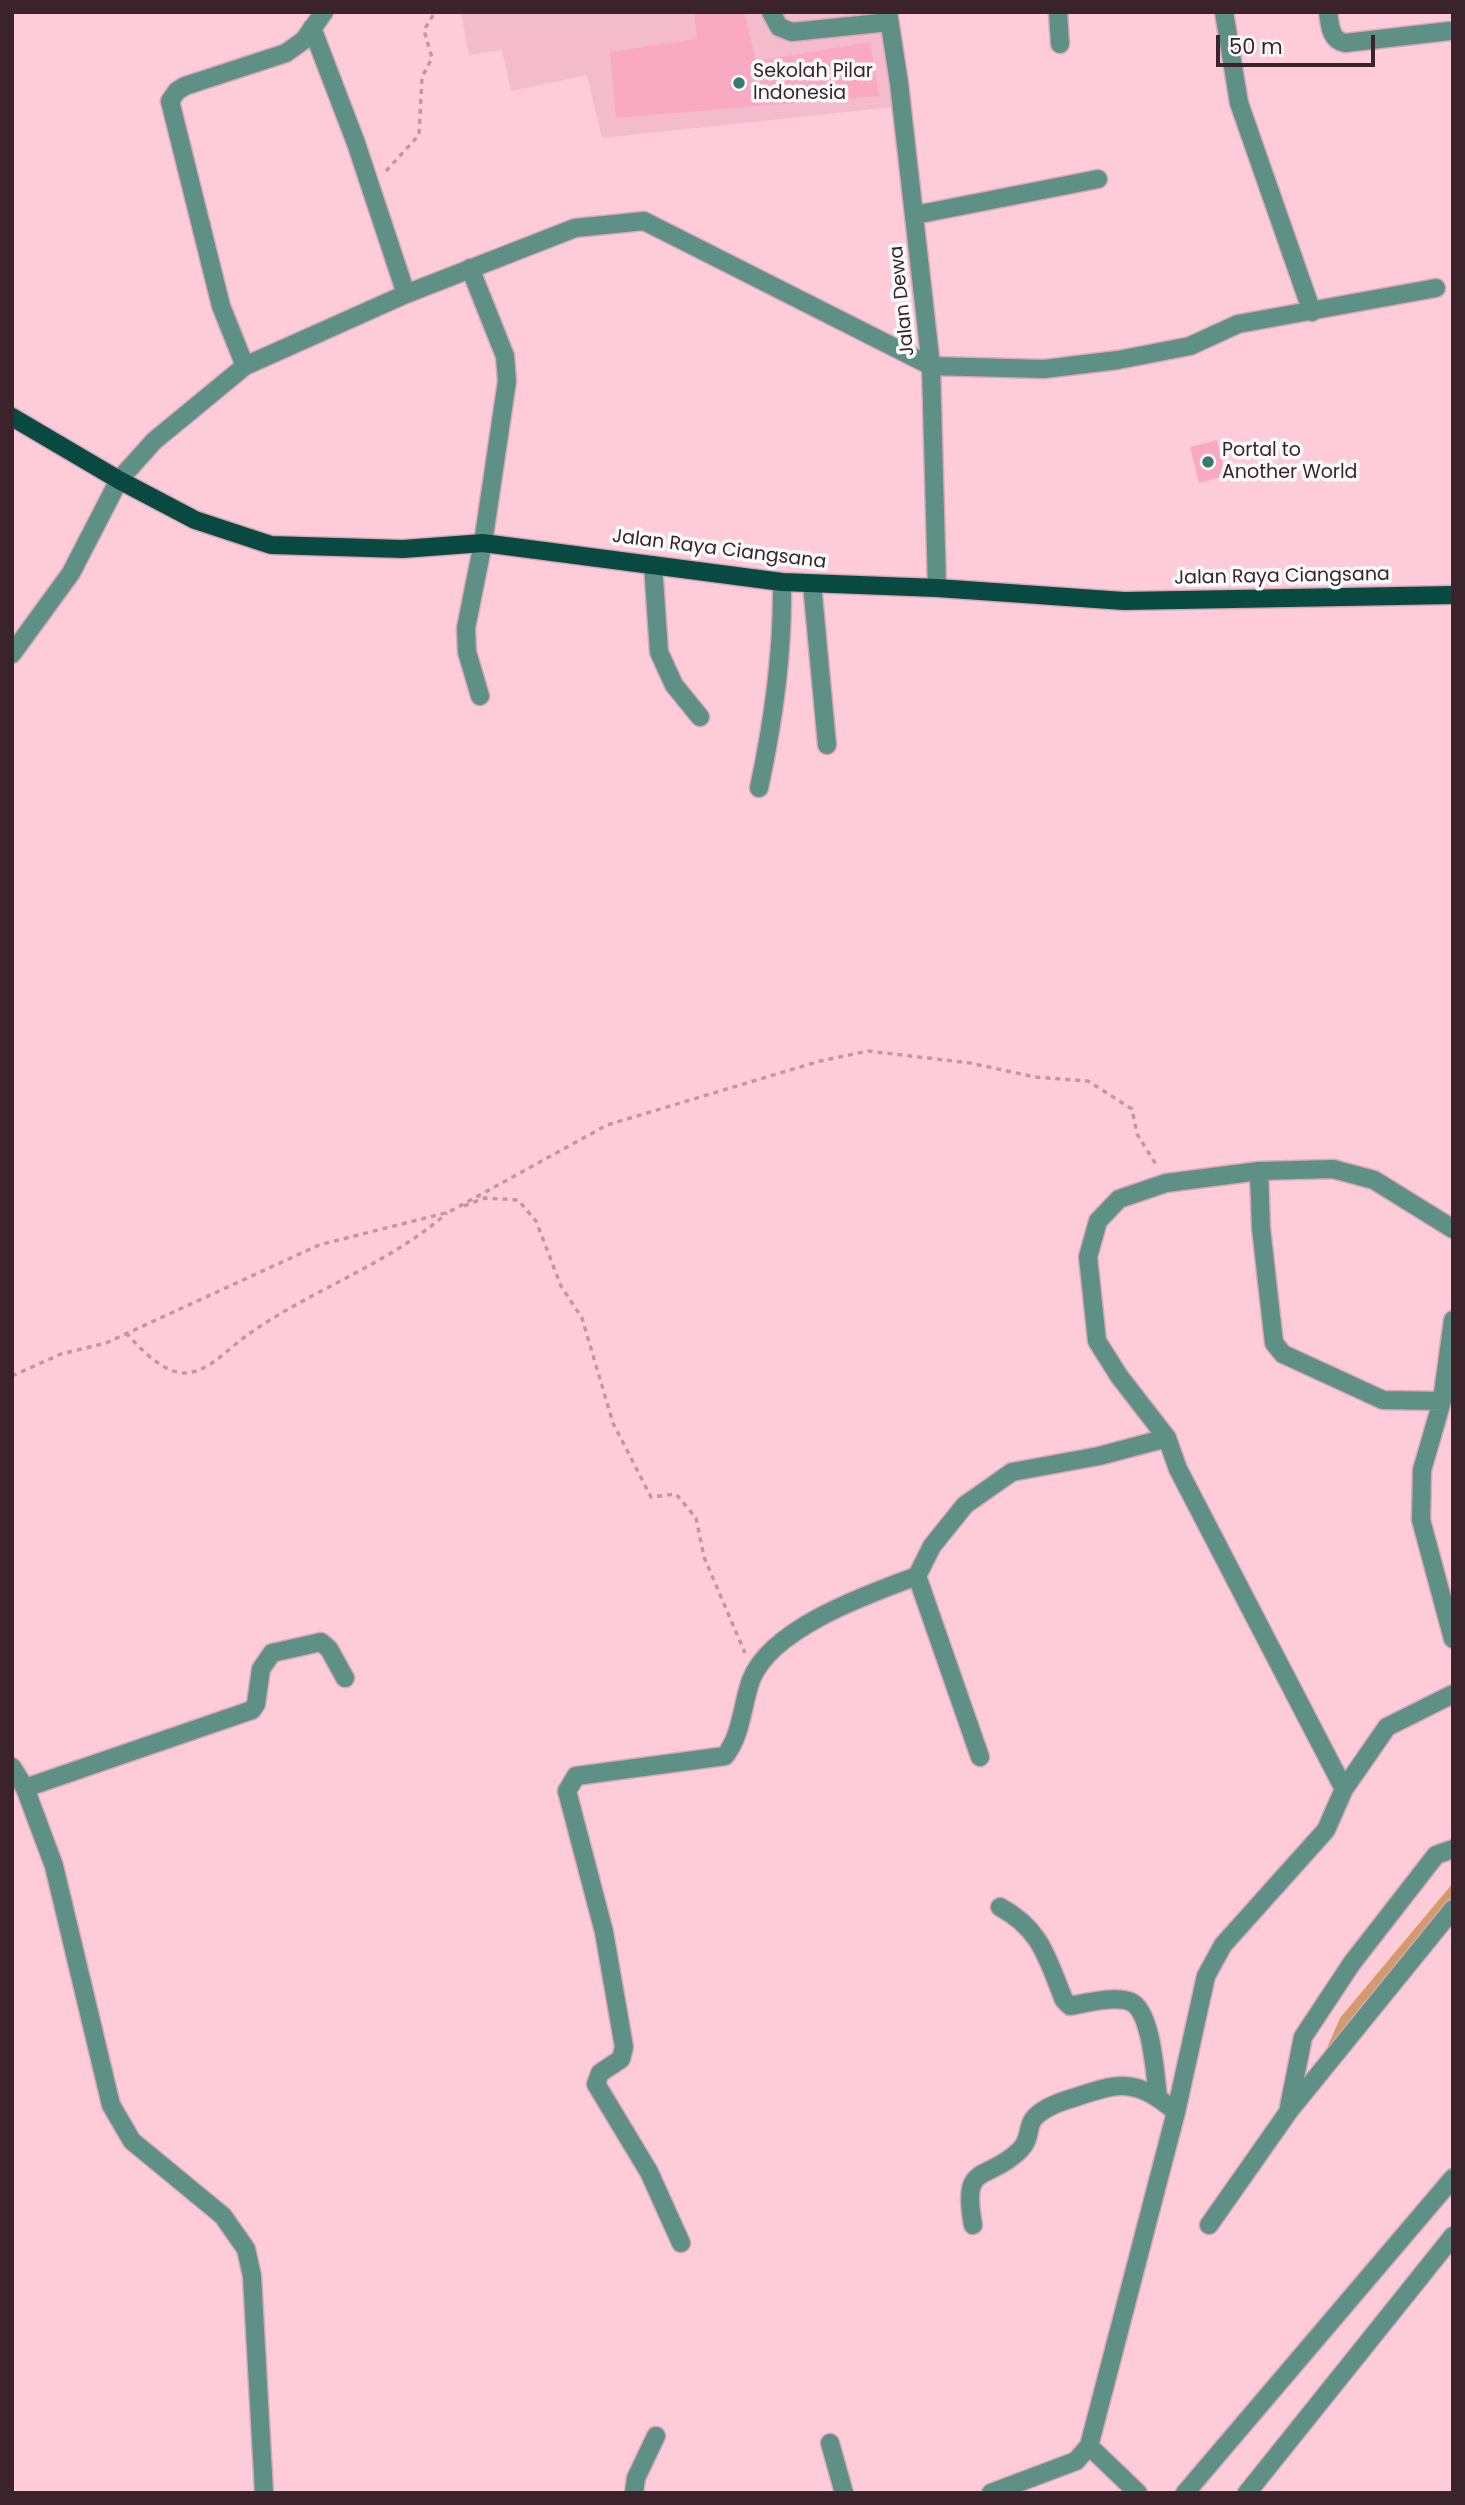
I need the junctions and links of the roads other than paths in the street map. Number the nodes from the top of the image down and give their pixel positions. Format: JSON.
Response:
{"nodes":[{"id":1,"x":324,"y":12,"type":"edge"},
{"id":2,"x":771,"y":12,"type":"edge"},
{"id":3,"x":1058,"y":12,"type":"edge"},
{"id":4,"x":1224,"y":12,"type":"edge"},
{"id":5,"x":1328,"y":12,"type":"edge"},
{"id":6,"x":889,"y":17,"type":"edge"},
{"id":7,"x":312,"y":28,"type":"junction"},
{"id":8,"x":1449,"y":31,"type":"dead end"},
{"id":9,"x":1060,"y":44,"type":"dead end"},
{"id":10,"x":1098,"y":179,"type":"dead end"},
{"id":11,"x":915,"y":215,"type":"junction"},
{"id":12,"x":470,"y":268,"type":"junction"},
{"id":13,"x":1436,"y":288,"type":"dead end"},
{"id":14,"x":406,"y":294,"type":"junction"},
{"id":15,"x":1312,"y":312,"type":"junction"},
{"id":16,"x":245,"y":366,"type":"junction"},
{"id":17,"x":931,"y":366,"type":"junction"},
{"id":18,"x":12,"y":417,"type":"edge"},
{"id":19,"x":119,"y":480,"type":"junction"},
{"id":20,"x":483,"y":543,"type":"junction"},
{"id":21,"x":653,"y":565,"type":"junction"},
{"id":22,"x":782,"y":582,"type":"junction"},
{"id":23,"x":812,"y":584,"type":"junction"},
{"id":24,"x":937,"y":588,"type":"junction"},
{"id":25,"x":1453,"y":595,"type":"edge"},
{"id":26,"x":12,"y":654,"type":"edge"},
{"id":27,"x":480,"y":696,"type":"dead end"},
{"id":28,"x":699,"y":717,"type":"dead end"},
{"id":29,"x":827,"y":745,"type":"dead end"},
{"id":30,"x":759,"y":788,"type":"dead end"},
{"id":31,"x":1259,"y":1171,"type":"junction"},
{"id":32,"x":1453,"y":1229,"type":"edge"},
{"id":33,"x":1453,"y":1320,"type":"edge"},
{"id":34,"x":1442,"y":1401,"type":"junction"},
{"id":35,"x":1167,"y":1438,"type":"junction"},
{"id":36,"x":916,"y":1576,"type":"junction"},
{"id":37,"x":1453,"y":1639,"type":"edge"},
{"id":38,"x":345,"y":1678,"type":"dead end"},
{"id":39,"x":1453,"y":1694,"type":"edge"},
{"id":40,"x":980,"y":1758,"type":"dead end"},
{"id":41,"x":12,"y":1767,"type":"edge"},
{"id":42,"x":25,"y":1788,"type":"junction"},
{"id":43,"x":1344,"y":1789,"type":"junction"},
{"id":44,"x":1453,"y":1849,"type":"edge"},
{"id":45,"x":1000,"y":1907,"type":"dead end"},
{"id":46,"x":1453,"y":1909,"type":"edge"},
{"id":47,"x":1158,"y":2097,"type":"junction"},
{"id":48,"x":1289,"y":2111,"type":"junction"},
{"id":49,"x":1176,"y":2112,"type":"junction"},
{"id":50,"x":1453,"y":2178,"type":"edge"},
{"id":51,"x":972,"y":2225,"type":"dead end"},
{"id":52,"x":1209,"y":2225,"type":"dead end"},
{"id":53,"x":1453,"y":2236,"type":"edge"},
{"id":54,"x":681,"y":2243,"type":"dead end"},
{"id":55,"x":656,"y":2436,"type":"dead end"},
{"id":56,"x":830,"y":2443,"type":"dead end"},
{"id":57,"x":1089,"y":2446,"type":"junction"},
{"id":58,"x":264,"y":2493,"type":"edge"},
{"id":59,"x":634,"y":2493,"type":"edge"},
{"id":60,"x":844,"y":2493,"type":"edge"},
{"id":61,"x":990,"y":2493,"type":"edge"},
{"id":62,"x":1138,"y":2493,"type":"edge"},
{"id":63,"x":1185,"y":2493,"type":"edge"},
{"id":64,"x":1247,"y":2493,"type":"edge"}],
"edges":[{"from":1,"to":7,"type":"street"},
{"from":2,"to":6,"type":"street"},
{"from":3,"to":9,"type":"street"},
{"from":4,"to":15,"type":"street"},
{"from":5,"to":8,"type":"street"},
{"from":6,"to":11,"type":"street","name":"Jalan Dewa"},
{"from":7,"to":14,"type":"street"},
{"from":7,"to":16,"type":"street"},
{"from":10,"to":11,"type":"street"},
{"from":11,"to":17,"type":"street","name":"Jalan Dewa"},
{"from":12,"to":14,"type":"street"},
{"from":12,"to":17,"type":"street"},
{"from":12,"to":20,"type":"street"},
{"from":13,"to":15,"type":"street"},
{"from":14,"to":16,"type":"street"},
{"from":15,"to":17,"type":"street"},
{"from":16,"to":19,"type":"street"},
{"from":17,"to":24,"type":"street","name":"Jalan Dewa"},
{"from":18,"to":19,"type":"main road","name":"Jalan Raya Ciangsana"},
{"from":19,"to":20,"type":"main road","name":"Jalan Raya Ciangsana"},
{"from":19,"to":26,"type":"street"},
{"from":20,"to":21,"type":"main road","name":"Jalan Raya Ciangsana"},
{"from":20,"to":27,"type":"street"},
{"from":21,"to":22,"type":"main road","name":"Jalan Raya Ciangsana"},
{"from":21,"to":28,"type":"street"},
{"from":22,"to":23,"type":"main road","name":"Jalan Raya Ciangsana"},
{"from":22,"to":30,"type":"street"},
{"from":23,"to":24,"type":"main road","name":"Jalan Raya Ciangsana"},
{"from":23,"to":29,"type":"street"},
{"from":24,"to":25,"type":"main road","name":"Jalan Raya Ciangsana"},
{"from":31,"to":32,"type":"street"},
{"from":31,"to":34,"type":"street"},
{"from":31,"to":35,"type":"street"},
{"from":33,"to":34,"type":"street"},
{"from":34,"to":37,"type":"street"},
{"from":35,"to":36,"type":"street"},
{"from":35,"to":43,"type":"street"},
{"from":36,"to":40,"type":"street"},
{"from":36,"to":54,"type":"street"},
{"from":38,"to":42,"type":"street"},
{"from":39,"to":43,"type":"street"},
{"from":41,"to":42,"type":"street"},
{"from":42,"to":58,"type":"street"},
{"from":43,"to":49,"type":"street"},
{"from":44,"to":48,"type":"street"},
{"from":45,"to":47,"type":"street"},
{"from":46,"to":48,"type":"street"},
{"from":47,"to":49,"type":"street"},
{"from":47,"to":51,"type":"street"},
{"from":48,"to":52,"type":"street"},
{"from":49,"to":57,"type":"street"},
{"from":50,"to":63,"type":"street"},
{"from":53,"to":64,"type":"street"},
{"from":55,"to":59,"type":"street"},
{"from":56,"to":60,"type":"street"},
{"from":57,"to":61,"type":"street"},
{"from":57,"to":62,"type":"street"}]}
